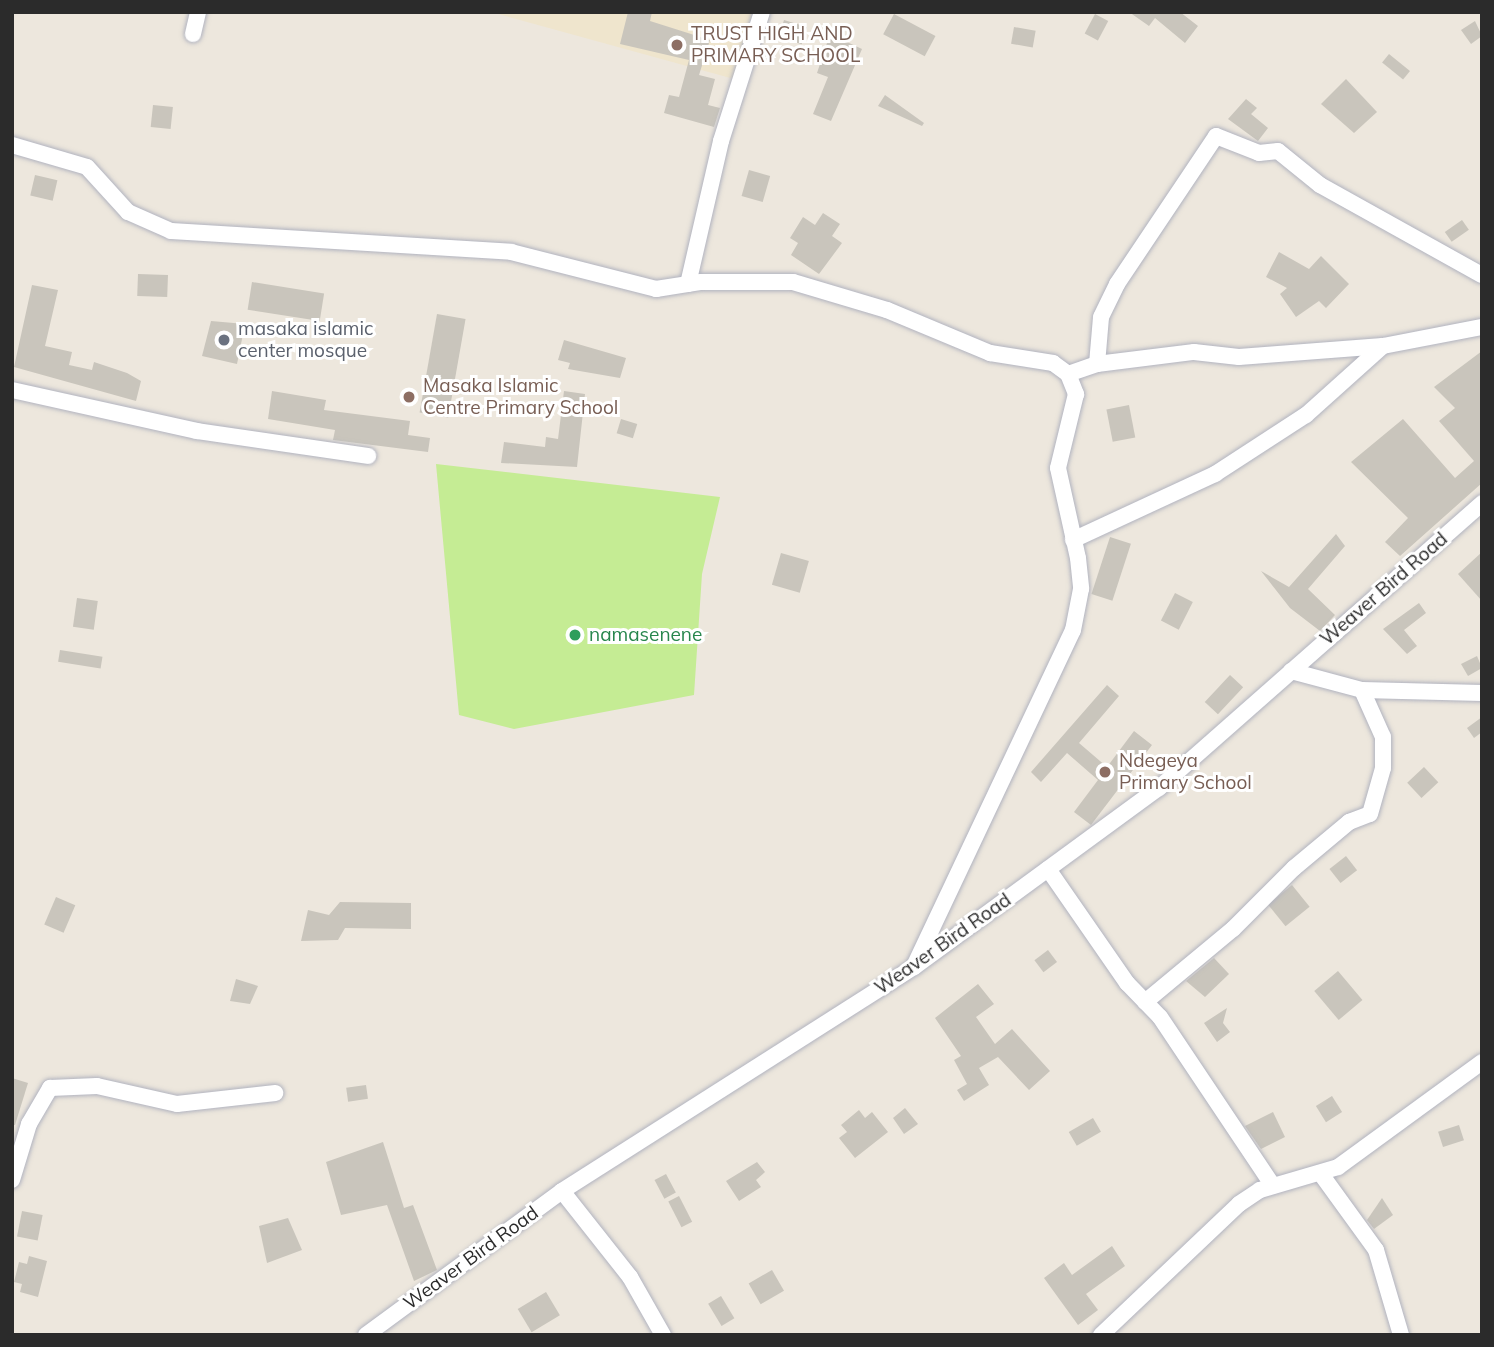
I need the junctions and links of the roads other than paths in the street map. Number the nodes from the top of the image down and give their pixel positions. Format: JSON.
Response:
{"nodes":[{"id":1,"x":198,"y":12,"type":"edge"},
{"id":2,"x":762,"y":12,"type":"edge"},
{"id":3,"x":193,"y":34,"type":"dead end"},
{"id":4,"x":12,"y":145,"type":"edge"},
{"id":5,"x":1482,"y":275,"type":"edge"},
{"id":6,"x":688,"y":284,"type":"junction"},
{"id":7,"x":1482,"y":327,"type":"edge"},
{"id":8,"x":1383,"y":346,"type":"junction"},
{"id":9,"x":1097,"y":364,"type":"junction"},
{"id":10,"x":1068,"y":374,"type":"junction"},
{"id":11,"x":12,"y":390,"type":"edge"},
{"id":12,"x":368,"y":456,"type":"dead end"},
{"id":13,"x":1482,"y":503,"type":"edge"},
{"id":14,"x":1073,"y":540,"type":"junction"},
{"id":15,"x":1291,"y":671,"type":"junction"},
{"id":16,"x":1362,"y":690,"type":"junction"},
{"id":17,"x":1482,"y":694,"type":"edge"},
{"id":18,"x":1048,"y":869,"type":"junction"},
{"id":19,"x":914,"y":967,"type":"junction"},
{"id":20,"x":1145,"y":1002,"type":"junction"},
{"id":21,"x":1482,"y":1062,"type":"edge"},
{"id":22,"x":275,"y":1093,"type":"dead end"},
{"id":23,"x":1321,"y":1174,"type":"junction"},
{"id":24,"x":12,"y":1180,"type":"edge"},
{"id":25,"x":1273,"y":1186,"type":"junction"},
{"id":26,"x":562,"y":1191,"type":"junction"},
{"id":27,"x":366,"y":1335,"type":"edge"},
{"id":28,"x":663,"y":1335,"type":"edge"},
{"id":29,"x":1101,"y":1335,"type":"edge"},
{"id":30,"x":1401,"y":1335,"type":"edge"}],
"edges":[{"from":1,"to":3,"type":"street"},
{"from":2,"to":6,"type":"street"},
{"from":4,"to":6,"type":"street"},
{"from":5,"to":9,"type":"street"},
{"from":6,"to":10,"type":"street"},
{"from":7,"to":8,"type":"street"},
{"from":8,"to":9,"type":"street"},
{"from":8,"to":14,"type":"street"},
{"from":9,"to":10,"type":"street"},
{"from":10,"to":14,"type":"street"},
{"from":11,"to":12,"type":"street"},
{"from":13,"to":15,"type":"street","name":"Weaver Bird Road"},
{"from":14,"to":19,"type":"street"},
{"from":15,"to":16,"type":"street"},
{"from":15,"to":18,"type":"street","name":"Weaver Bird Road"},
{"from":16,"to":17,"type":"street"},
{"from":16,"to":20,"type":"street"},
{"from":18,"to":19,"type":"street","name":"Weaver Bird Road"},
{"from":18,"to":20,"type":"street"},
{"from":19,"to":26,"type":"street","name":"Weaver Bird Road"},
{"from":20,"to":25,"type":"street"},
{"from":21,"to":23,"type":"street"},
{"from":22,"to":24,"type":"street"},
{"from":23,"to":25,"type":"street"},
{"from":23,"to":30,"type":"street"},
{"from":25,"to":29,"type":"street"},
{"from":26,"to":27,"type":"street","name":"Weaver Bird Road"},
{"from":26,"to":28,"type":"street"}]}
